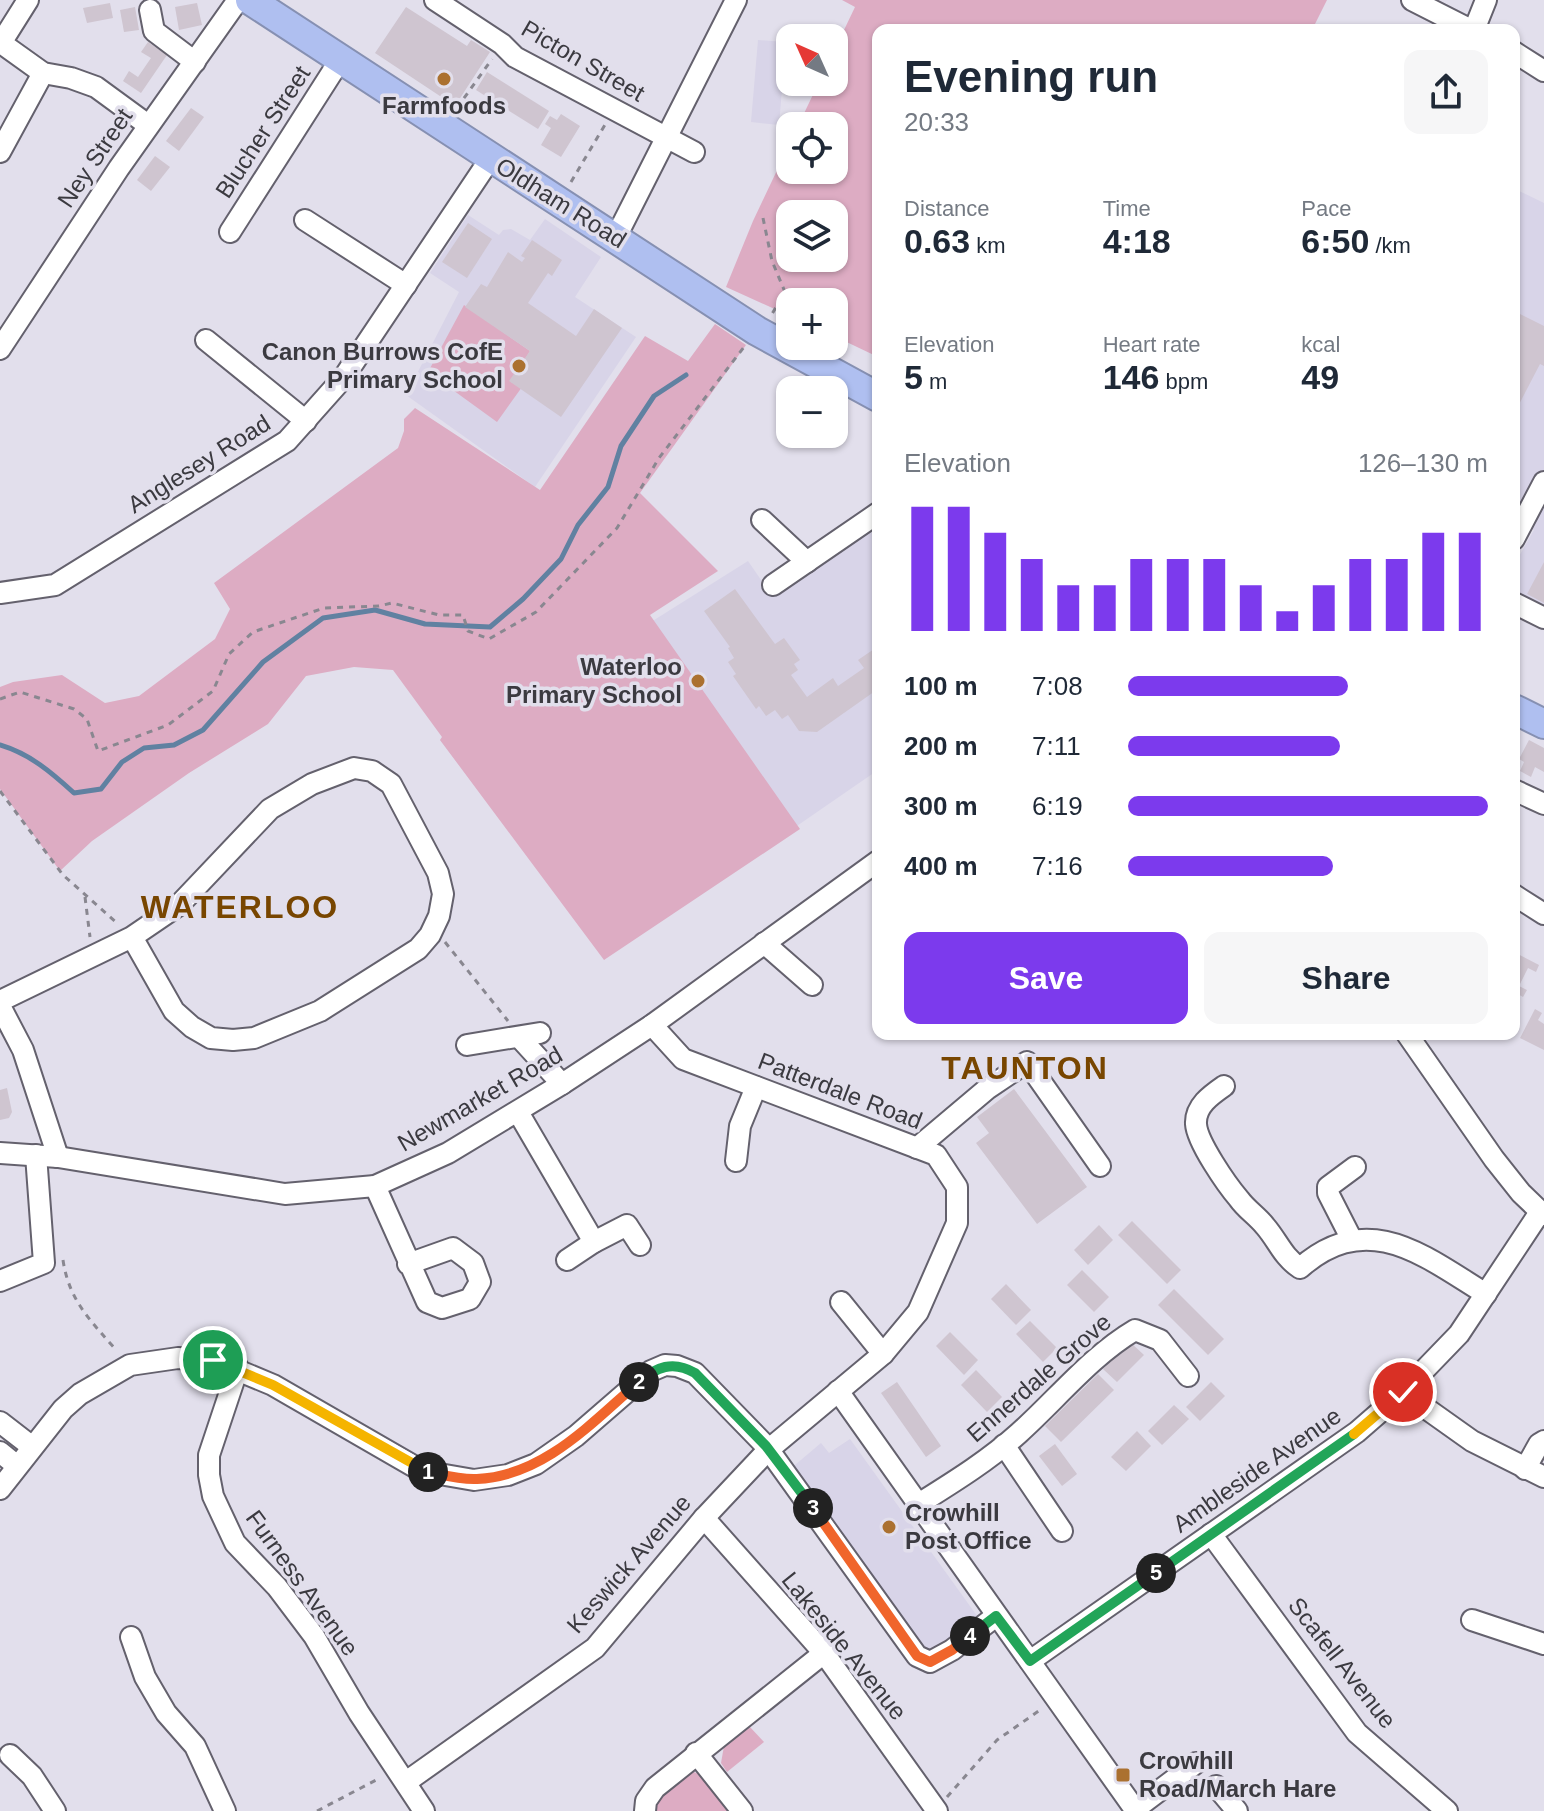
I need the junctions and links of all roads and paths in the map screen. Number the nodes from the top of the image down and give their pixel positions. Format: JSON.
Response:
{"nodes":[{"id":1,"x":28,"y":0,"type":"edge"},
{"id":2,"x":435,"y":0,"type":"edge"},
{"id":3,"x":736,"y":0,"type":"edge"},
{"id":4,"x":1412,"y":0,"type":"edge"},
{"id":5,"x":1486,"y":0,"type":"edge"},
{"id":6,"x":254,"y":2,"type":"edge"},
{"id":7,"x":150,"y":10,"type":"dead end"},
{"id":8,"x":1461,"y":24,"type":"edge"},
{"id":9,"x":1476,"y":24,"type":"edge"},
{"id":10,"x":1,"y":43,"type":"edge"},
{"id":11,"x":502,"y":44,"type":"junction"},
{"id":12,"x":1520,"y":56,"type":"edge"},
{"id":13,"x":340,"y":60,"type":"junction"},
{"id":14,"x":195,"y":62,"type":"junction"},
{"id":15,"x":1544,"y":71,"type":"edge"},
{"id":16,"x":43,"y":73,"type":"junction"},
{"id":17,"x":614,"y":110,"type":"junction"},
{"id":18,"x":148,"y":125,"type":"junction"},
{"id":19,"x":444,"y":128,"type":"junction"},
{"id":20,"x":667,"y":138,"type":"junction"},
{"id":21,"x":0,"y":152,"type":"edge"},
{"id":22,"x":694,"y":152,"type":"dead end"},
{"id":23,"x":490,"y":159,"type":"junction"},
{"id":24,"x":559,"y":201,"type":"junction"},
{"id":25,"x":763,"y":218,"type":"dead end"},
{"id":26,"x":305,"y":220,"type":"dead end"},
{"id":27,"x":230,"y":232,"type":"dead end"},
{"id":28,"x":616,"y":237,"type":"junction"},
{"id":29,"x":406,"y":285,"type":"junction"},
{"id":30,"x":757,"y":331,"type":"junction"},
{"id":31,"x":206,"y":340,"type":"dead end"},
{"id":32,"x":0,"y":349,"type":"edge"},
{"id":33,"x":872,"y":394,"type":"edge"},
{"id":34,"x":306,"y":421,"type":"junction"},
{"id":35,"x":1544,"y":482,"type":"edge"},
{"id":36,"x":872,"y":517,"type":"edge"},
{"id":37,"x":762,"y":520,"type":"dead end"},
{"id":38,"x":1520,"y":528,"type":"edge"},
{"id":39,"x":807,"y":562,"type":"junction"},
{"id":40,"x":773,"y":585,"type":"dead end"},
{"id":41,"x":0,"y":593,"type":"edge"},
{"id":42,"x":1520,"y":606,"type":"edge"},
{"id":43,"x":1544,"y":618,"type":"edge"},
{"id":44,"x":0,"y":699,"type":"edge"},
{"id":45,"x":1520,"y":712,"type":"edge"},
{"id":46,"x":1544,"y":724,"type":"edge"},
{"id":47,"x":0,"y":791,"type":"edge"},
{"id":48,"x":1520,"y":793,"type":"edge"},
{"id":49,"x":1544,"y":804,"type":"edge"},
{"id":50,"x":872,"y":867,"type":"edge"},
{"id":51,"x":85,"y":894,"type":"junction"},
{"id":52,"x":1520,"y":899,"type":"edge"},
{"id":53,"x":1544,"y":914,"type":"edge"},
{"id":54,"x":432,"y":931,"type":"junction"},
{"id":55,"x":132,"y":937,"type":"junction"},
{"id":56,"x":764,"y":943,"type":"junction"},
{"id":57,"x":93,"y":956,"type":"junction"},
{"id":58,"x":812,"y":985,"type":"dead end"},
{"id":59,"x":0,"y":1004,"type":"edge"},
{"id":60,"x":652,"y":1025,"type":"junction"},
{"id":61,"x":540,"y":1033,"type":"dead end"},
{"id":62,"x":519,"y":1037,"type":"junction"},
{"id":63,"x":1411,"y":1040,"type":"edge"},
{"id":64,"x":467,"y":1045,"type":"dead end"},
{"id":65,"x":562,"y":1084,"type":"junction"},
{"id":66,"x":1224,"y":1086,"type":"dead end"},
{"id":67,"x":756,"y":1087,"type":"junction"},
{"id":68,"x":518,"y":1112,"type":"junction"},
{"id":69,"x":917,"y":1148,"type":"junction"},
{"id":70,"x":0,"y":1153,"type":"edge"},
{"id":71,"x":36,"y":1155,"type":"junction"},
{"id":72,"x":58,"y":1157,"type":"junction"},
{"id":73,"x":736,"y":1161,"type":"dead end"},
{"id":74,"x":1100,"y":1166,"type":"dead end"},
{"id":75,"x":1355,"y":1167,"type":"dead end"},
{"id":76,"x":375,"y":1186,"type":"junction"},
{"id":77,"x":1542,"y":1213,"type":"edge"},
{"id":78,"x":1352,"y":1240,"type":"junction"},
{"id":79,"x":594,"y":1242,"type":"junction"},
{"id":80,"x":640,"y":1245,"type":"dead end"},
{"id":81,"x":62,"y":1250,"type":"dead end"},
{"id":82,"x":567,"y":1260,"type":"dead end"},
{"id":83,"x":408,"y":1264,"type":"dead end"},
{"id":84,"x":0,"y":1281,"type":"edge"},
{"id":85,"x":1486,"y":1294,"type":"junction"},
{"id":86,"x":841,"y":1302,"type":"dead end"},
{"id":87,"x":883,"y":1354,"type":"junction"},
{"id":88,"x":130,"y":1365,"type":"junction"},
{"id":89,"x":238,"y":1368,"type":"junction"},
{"id":90,"x":1188,"y":1376,"type":"dead end"},
{"id":91,"x":838,"y":1391,"type":"junction"},
{"id":92,"x":1403,"y":1392,"type":"junction"},
{"id":93,"x":0,"y":1422,"type":"edge"},
{"id":94,"x":1544,"y":1441,"type":"edge"},
{"id":95,"x":1004,"y":1445,"type":"junction"},
{"id":96,"x":31,"y":1446,"type":"junction"},
{"id":97,"x":768,"y":1450,"type":"junction"},
{"id":98,"x":8,"y":1459,"type":"edge"},
{"id":99,"x":1534,"y":1473,"type":"edge"},
{"id":100,"x":0,"y":1489,"type":"edge"},
{"id":101,"x":917,"y":1505,"type":"junction"},
{"id":102,"x":704,"y":1518,"type":"junction"},
{"id":103,"x":1062,"y":1531,"type":"dead end"},
{"id":104,"x":1211,"y":1534,"type":"junction"},
{"id":105,"x":996,"y":1616,"type":"junction"},
{"id":106,"x":1472,"y":1620,"type":"dead end"},
{"id":107,"x":131,"y":1637,"type":"dead end"},
{"id":108,"x":1544,"y":1644,"type":"edge"},
{"id":109,"x":824,"y":1653,"type":"junction"},
{"id":110,"x":1030,"y":1661,"type":"junction"},
{"id":111,"x":1056,"y":1700,"type":"junction"},
{"id":112,"x":696,"y":1753,"type":"junction"},
{"id":113,"x":10,"y":1755,"type":"dead end"},
{"id":114,"x":1196,"y":1763,"type":"dead end"},
{"id":115,"x":402,"y":1775,"type":"junction"},
{"id":116,"x":1216,"y":1786,"type":"dead end"},
{"id":117,"x":937,"y":1810,"type":"edge"},
{"id":118,"x":1135,"y":1810,"type":"edge"},
{"id":119,"x":55,"y":1811,"type":"edge"},
{"id":120,"x":225,"y":1811,"type":"edge"},
{"id":121,"x":317,"y":1811,"type":"edge"},
{"id":122,"x":424,"y":1811,"type":"edge"},
{"id":123,"x":645,"y":1811,"type":"edge"},
{"id":124,"x":742,"y":1811,"type":"edge"},
{"id":125,"x":1237,"y":1811,"type":"edge"},
{"id":126,"x":1447,"y":1811,"type":"edge"}],
"edges":[{"from":1,"to":10,"type":"street"},
{"from":2,"to":11,"type":"street","name":"Picton Street"},
{"from":3,"to":20,"type":"street"},
{"from":4,"to":8,"type":"street"},
{"from":5,"to":9,"type":"street"},
{"from":6,"to":13,"type":"highway","name":"Oldham Road"},
{"from":6,"to":14,"type":"street","name":"Ney Street"},
{"from":7,"to":14,"type":"street"},
{"from":10,"to":16,"type":"street"},
{"from":11,"to":17,"type":"street","name":"Picton Street"},
{"from":11,"to":19,"type":"path"},
{"from":12,"to":15,"type":"street"},
{"from":13,"to":19,"type":"highway","name":"Oldham Road"},
{"from":13,"to":27,"type":"street","name":"Blucher Street"},
{"from":14,"to":18,"type":"street","name":"Ney Street"},
{"from":16,"to":18,"type":"street"},
{"from":16,"to":21,"type":"street"},
{"from":17,"to":20,"type":"street","name":"Picton Street"},
{"from":17,"to":24,"type":"path"},
{"from":18,"to":32,"type":"street","name":"Ney Street"},
{"from":19,"to":23,"type":"highway","name":"Oldham Road"},
{"from":20,"to":22,"type":"street","name":"Picton Street"},
{"from":20,"to":28,"type":"street"},
{"from":23,"to":24,"type":"highway","name":"Oldham Road"},
{"from":23,"to":29,"type":"street","name":"Anglesey Road"},
{"from":24,"to":28,"type":"highway","name":"Oldham Road"},
{"from":25,"to":30,"type":"path"},
{"from":26,"to":29,"type":"street"},
{"from":28,"to":30,"type":"highway","name":"Oldham Road"},
{"from":29,"to":34,"type":"street","name":"Anglesey Road"},
{"from":30,"to":33,"type":"highway","name":"Oldham Road"},
{"from":30,"to":44,"type":"path"},
{"from":31,"to":34,"type":"street"},
{"from":34,"to":41,"type":"street","name":"Anglesey Road"},
{"from":35,"to":38,"type":"street"},
{"from":36,"to":39,"type":"street"},
{"from":37,"to":39,"type":"street"},
{"from":39,"to":40,"type":"street"},
{"from":42,"to":43,"type":"street"},
{"from":45,"to":46,"type":"highway"},
{"from":47,"to":51,"type":"path"},
{"from":48,"to":49,"type":"street"},
{"from":50,"to":56,"type":"street","name":"Newmarket Road"},
{"from":51,"to":55,"type":"path"},
{"from":51,"to":57,"type":"path"},
{"from":52,"to":53,"type":"street"},
{"from":54,"to":55,"type":"street"},
{"from":54,"to":55,"type":"street"},
{"from":54,"to":62,"type":"path"},
{"from":55,"to":57,"type":"street"},
{"from":56,"to":58,"type":"street"},
{"from":56,"to":60,"type":"street","name":"Newmarket Road"},
{"from":57,"to":59,"type":"street"},
{"from":59,"to":72,"type":"street"},
{"from":60,"to":65,"type":"street","name":"Newmarket Road"},
{"from":60,"to":67,"type":"street","name":"Patterdale Road"},
{"from":61,"to":62,"type":"street"},
{"from":62,"to":64,"type":"street"},
{"from":62,"to":65,"type":"street"},
{"from":63,"to":77,"type":"street"},
{"from":65,"to":68,"type":"street","name":"Newmarket Road"},
{"from":66,"to":78,"type":"street"},
{"from":67,"to":69,"type":"street","name":"Patterdale Road"},
{"from":67,"to":73,"type":"street"},
{"from":68,"to":76,"type":"street","name":"Newmarket Road"},
{"from":68,"to":79,"type":"street"},
{"from":69,"to":74,"type":"street"},
{"from":69,"to":87,"type":"street","name":"Patterdale Road"},
{"from":70,"to":71,"type":"street","name":"Newmarket Road"},
{"from":71,"to":72,"type":"street","name":"Newmarket Road"},
{"from":71,"to":84,"type":"street"},
{"from":72,"to":76,"type":"street","name":"Newmarket Road"},
{"from":75,"to":78,"type":"street"},
{"from":76,"to":83,"type":"street"},
{"from":77,"to":85,"type":"street","name":"Ambleside Avenue"},
{"from":78,"to":85,"type":"street"},
{"from":79,"to":80,"type":"street"},
{"from":79,"to":82,"type":"street"},
{"from":81,"to":88,"type":"path"},
{"from":85,"to":92,"type":"street","name":"Ambleside Avenue"},
{"from":86,"to":87,"type":"street"},
{"from":87,"to":91,"type":"street","name":"Patterdale Road"},
{"from":88,"to":89,"type":"street"},
{"from":88,"to":96,"type":"street"},
{"from":89,"to":97,"type":"street"},
{"from":89,"to":115,"type":"street","name":"Furness Avenue"},
{"from":90,"to":95,"type":"street","name":"Ennerdale Grove"},
{"from":91,"to":97,"type":"street","name":"Keswick Avenue"},
{"from":91,"to":101,"type":"street"},
{"from":92,"to":99,"type":"street"},
{"from":92,"to":104,"type":"street","name":"Ambleside Avenue"},
{"from":93,"to":96,"type":"street"},
{"from":94,"to":99,"type":"street"},
{"from":95,"to":101,"type":"street","name":"Ennerdale Grove"},
{"from":95,"to":103,"type":"street"},
{"from":96,"to":98,"type":"street"},
{"from":97,"to":102,"type":"street","name":"Keswick Avenue"},
{"from":97,"to":105,"type":"street"},
{"from":98,"to":100,"type":"street"},
{"from":101,"to":105,"type":"street"},
{"from":102,"to":109,"type":"street","name":"Lakeside Avenue"},
{"from":102,"to":115,"type":"street","name":"Keswick Avenue"},
{"from":104,"to":110,"type":"street","name":"Ambleside Avenue"},
{"from":104,"to":126,"type":"street","name":"Scafell Avenue"},
{"from":105,"to":110,"type":"street"},
{"from":106,"to":108,"type":"street"},
{"from":107,"to":120,"type":"street"},
{"from":109,"to":112,"type":"street"},
{"from":109,"to":117,"type":"street","name":"Lakeside Avenue"},
{"from":110,"to":111,"type":"street"},
{"from":111,"to":117,"type":"path"},
{"from":111,"to":118,"type":"street"},
{"from":112,"to":123,"type":"street"},
{"from":112,"to":124,"type":"street"},
{"from":113,"to":119,"type":"street"},
{"from":114,"to":118,"type":"street"},
{"from":115,"to":121,"type":"path"},
{"from":115,"to":122,"type":"street","name":"Furness Avenue"},
{"from":116,"to":125,"type":"street"}]}
